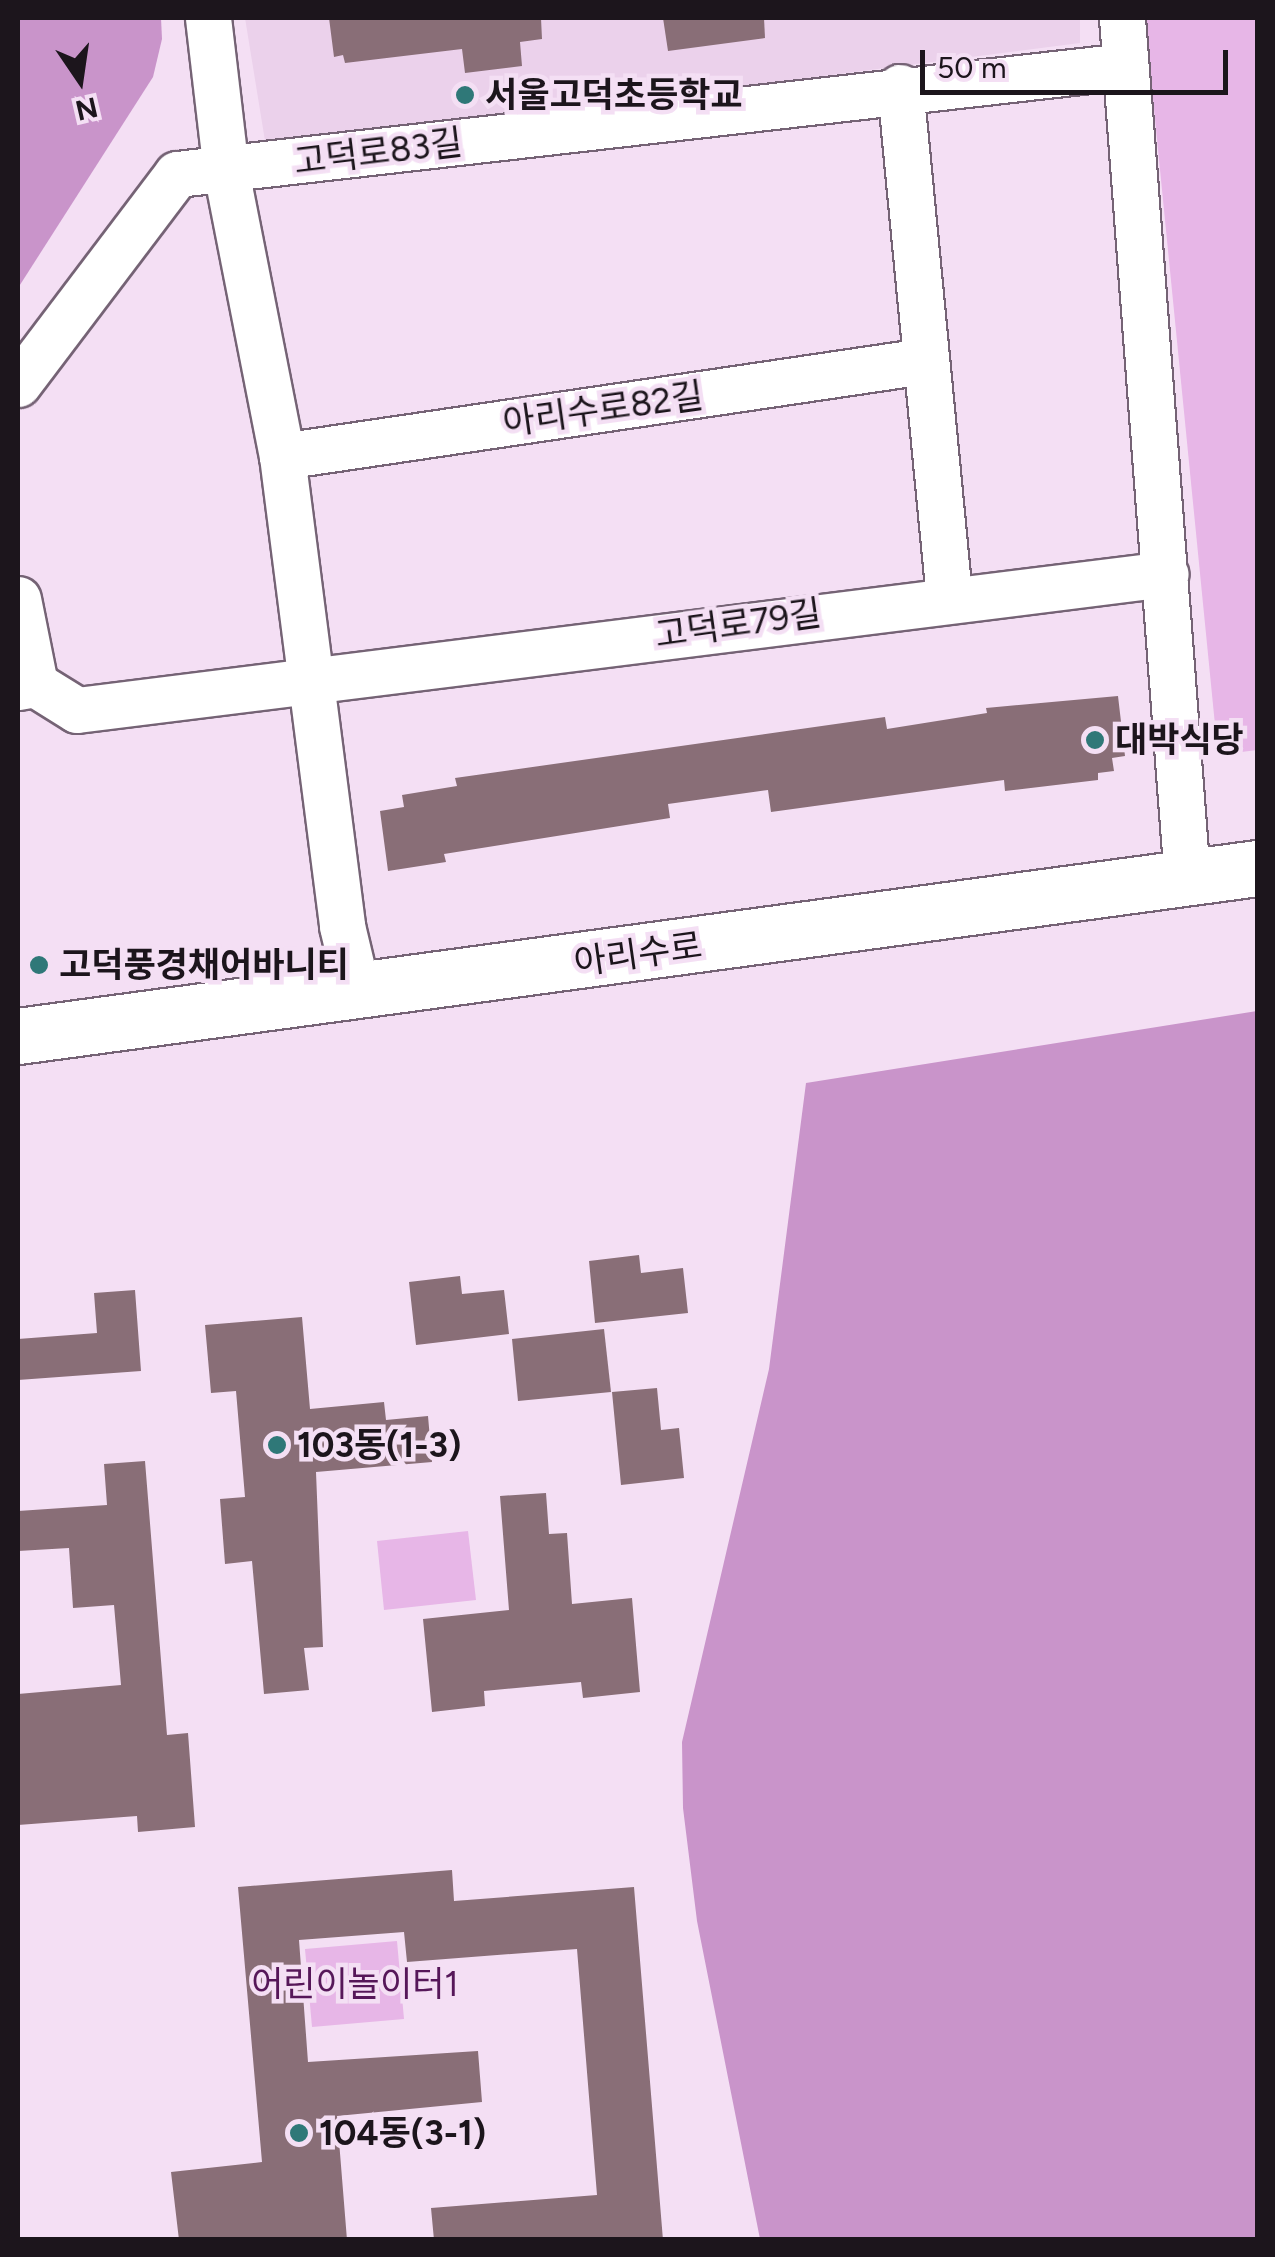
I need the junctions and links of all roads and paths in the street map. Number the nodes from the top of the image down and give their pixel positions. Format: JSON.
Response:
{"nodes":[{"id":1,"x":208,"y":18,"type":"edge"},
{"id":2,"x":1122,"y":18,"type":"edge"},
{"id":3,"x":1125,"y":66,"type":"junction"},
{"id":4,"x":900,"y":87,"type":"junction"},
{"id":5,"x":226,"y":172,"type":"junction"},
{"id":6,"x":924,"y":361,"type":"junction"},
{"id":7,"x":18,"y":384,"type":"edge"},
{"id":8,"x":282,"y":456,"type":"junction"},
{"id":9,"x":1166,"y":574,"type":"junction"},
{"id":10,"x":949,"y":596,"type":"junction"},
{"id":11,"x":18,"y":599,"type":"edge"},
{"id":12,"x":311,"y":680,"type":"junction"},
{"id":13,"x":26,"y":685,"type":"edge"},
{"id":14,"x":1258,"y":868,"type":"edge"},
{"id":15,"x":1187,"y":879,"type":"junction"},
{"id":16,"x":358,"y":993,"type":"junction"},
{"id":17,"x":18,"y":1036,"type":"edge"}],
"edges":[{"from":1,"to":5,"type":"street"},
{"from":2,"to":3,"type":"street"},
{"from":3,"to":4,"type":"street","name":"고덕로83길"},
{"from":3,"to":9,"type":"street"},
{"from":4,"to":5,"type":"street","name":"고덕로83길"},
{"from":4,"to":6,"type":"street"},
{"from":5,"to":7,"type":"street","name":"고덕로83길"},
{"from":5,"to":8,"type":"street"},
{"from":6,"to":8,"type":"street","name":"아리수로82길"},
{"from":6,"to":10,"type":"street"},
{"from":8,"to":12,"type":"street"},
{"from":9,"to":10,"type":"street","name":"고덕로79길"},
{"from":9,"to":15,"type":"street"},
{"from":10,"to":12,"type":"street","name":"고덕로79길"},
{"from":11,"to":13,"type":"street"},
{"from":12,"to":13,"type":"street"},
{"from":12,"to":16,"type":"street"},
{"from":14,"to":15,"type":"main road","name":"아리수로"},
{"from":15,"to":16,"type":"main road","name":"아리수로"},
{"from":16,"to":17,"type":"main road","name":"아리수로"}]}
